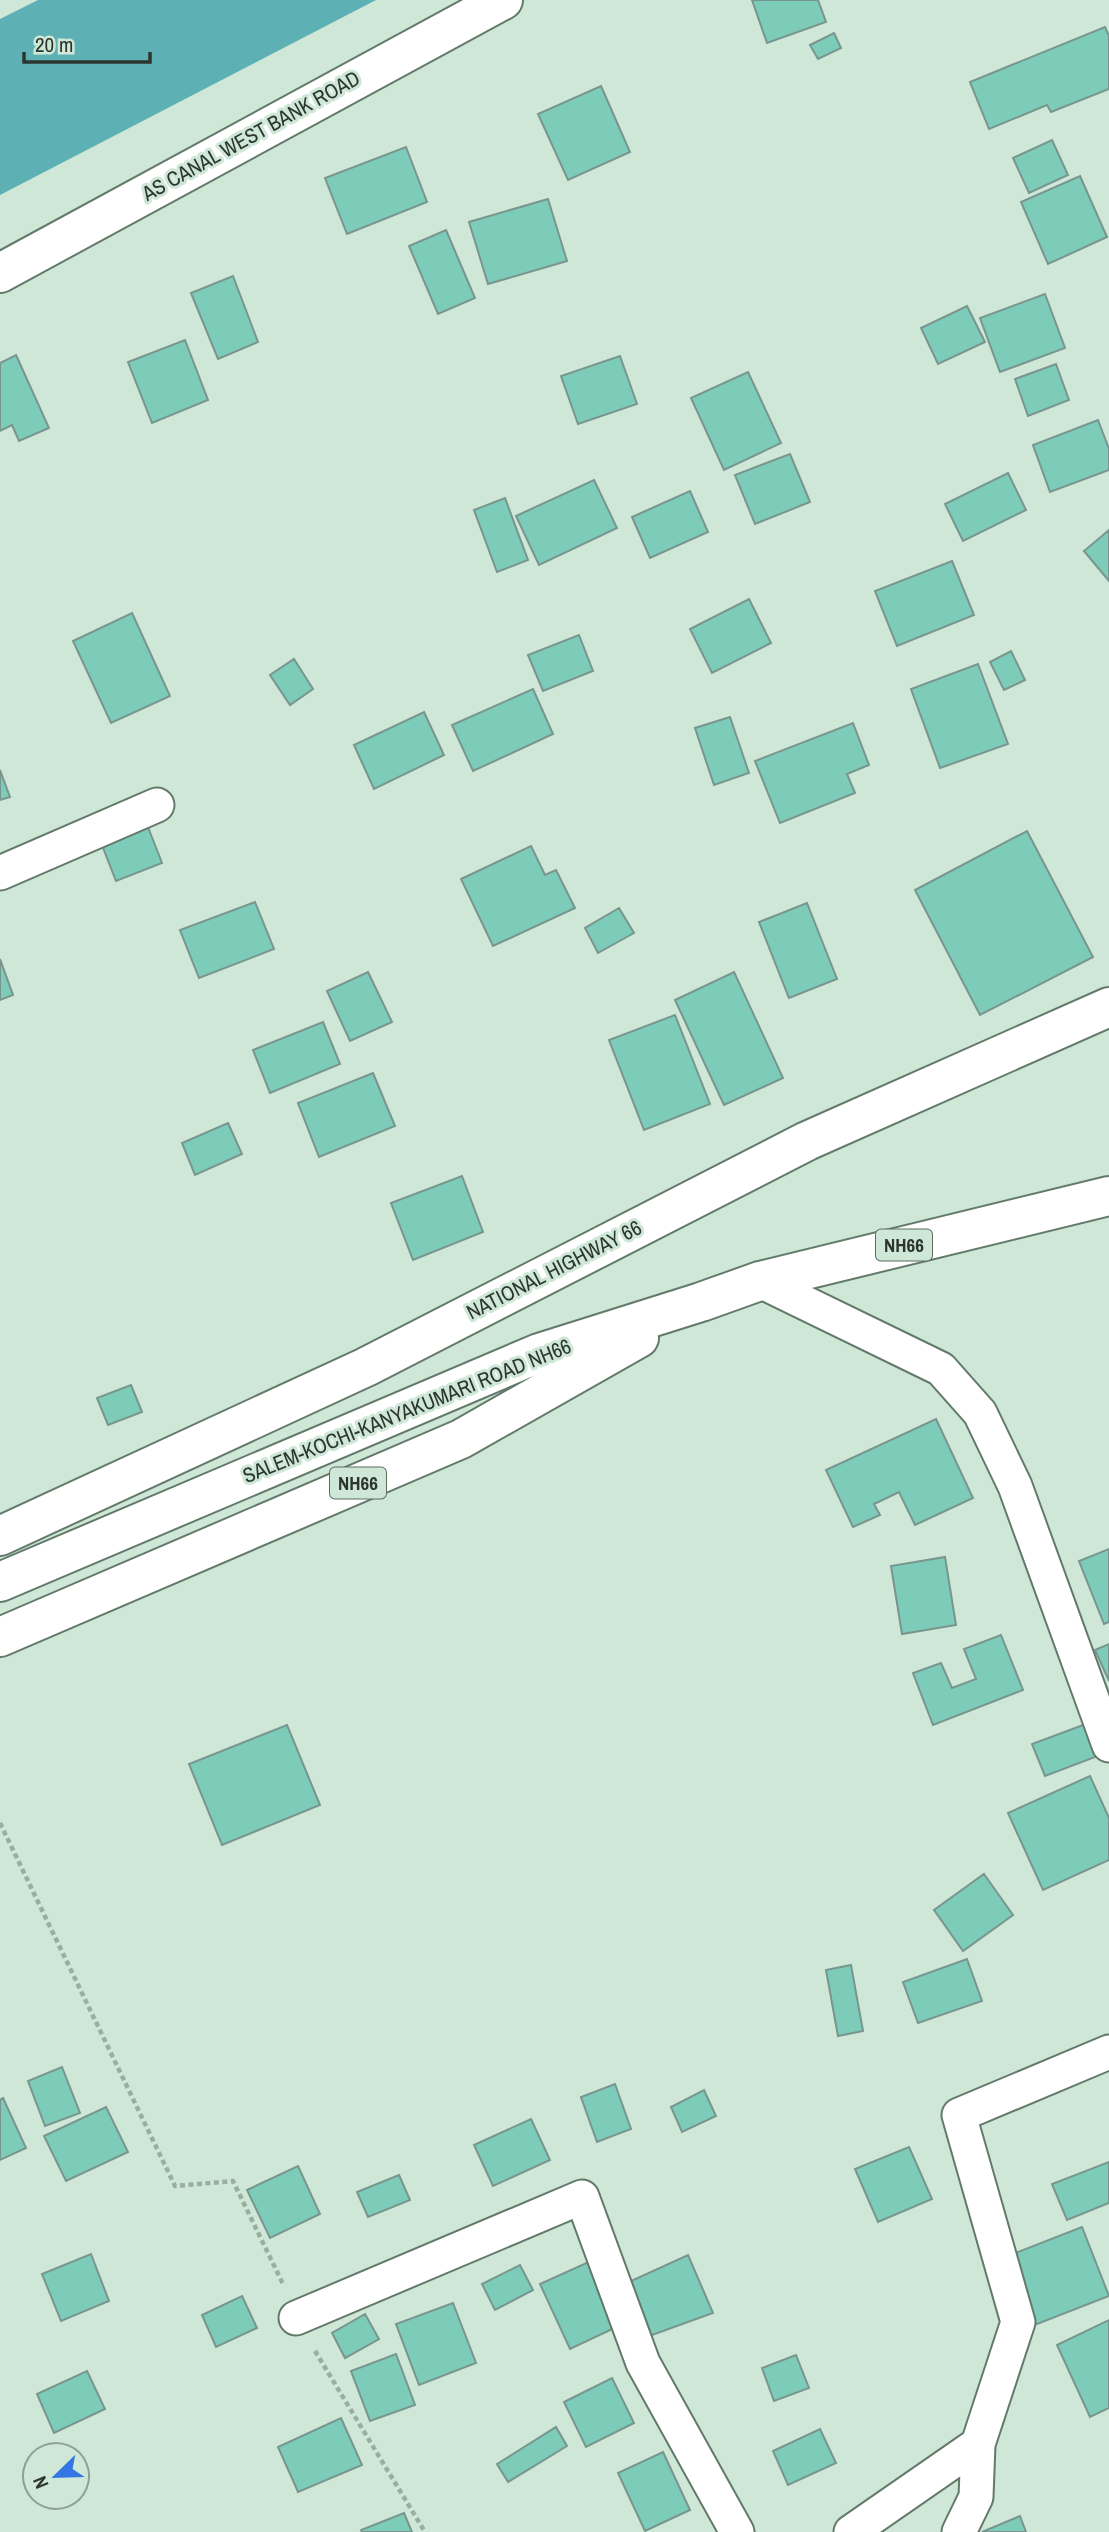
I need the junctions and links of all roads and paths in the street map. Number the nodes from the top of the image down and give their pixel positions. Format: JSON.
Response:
{"nodes":[{"id":1,"x":503,"y":0,"type":"edge"},
{"id":2,"x":0,"y":273,"type":"edge"},
{"id":3,"x":157,"y":805,"type":"dead end"},
{"id":4,"x":0,"y":873,"type":"edge"},
{"id":5,"x":1109,"y":1007,"type":"edge"},
{"id":6,"x":1109,"y":1196,"type":"edge"},
{"id":7,"x":760,"y":1280,"type":"junction"},
{"id":8,"x":702,"y":1303,"type":"junction"},
{"id":9,"x":0,"y":1536,"type":"edge"},
{"id":10,"x":0,"y":1582,"type":"edge"},
{"id":11,"x":0,"y":1637,"type":"edge"},
{"id":12,"x":1109,"y":1745,"type":"edge"},
{"id":13,"x":0,"y":1823,"type":"edge"},
{"id":14,"x":1109,"y":2052,"type":"edge"},
{"id":15,"x":296,"y":2318,"type":"junction"},
{"id":16,"x":978,"y":2444,"type":"junction"},
{"id":17,"x":425,"y":2532,"type":"edge"},
{"id":18,"x":737,"y":2532,"type":"edge"},
{"id":19,"x":851,"y":2532,"type":"edge"},
{"id":20,"x":959,"y":2532,"type":"edge"}],
"edges":[{"from":1,"to":2,"type":"main road","name":"AS CANAL WEST BANK ROAD"},
{"from":3,"to":4,"type":"street"},
{"from":5,"to":9,"type":"main road","name":"NATIONAL HIGHWAY 66"},
{"from":6,"to":7,"type":"main road","name":"SALEM-KOCHI-KANYAKUMARI ROAD NH66","number":"NH66"},
{"from":7,"to":8,"type":"main road","name":"SALEM-KOCHI-KANYAKUMARI ROAD NH66","number":"NH66"},
{"from":7,"to":12,"type":"street"},
{"from":8,"to":10,"type":"main road","name":"SALEM-KOCHI-KANYAKUMARI ROAD NH66","number":"NH66"},
{"from":8,"to":11,"type":"main road","number":"NH66"},
{"from":13,"to":15,"type":"path"},
{"from":14,"to":16,"type":"street"},
{"from":15,"to":17,"type":"path"},
{"from":15,"to":18,"type":"street"},
{"from":16,"to":19,"type":"street"},
{"from":16,"to":20,"type":"street"}]}
